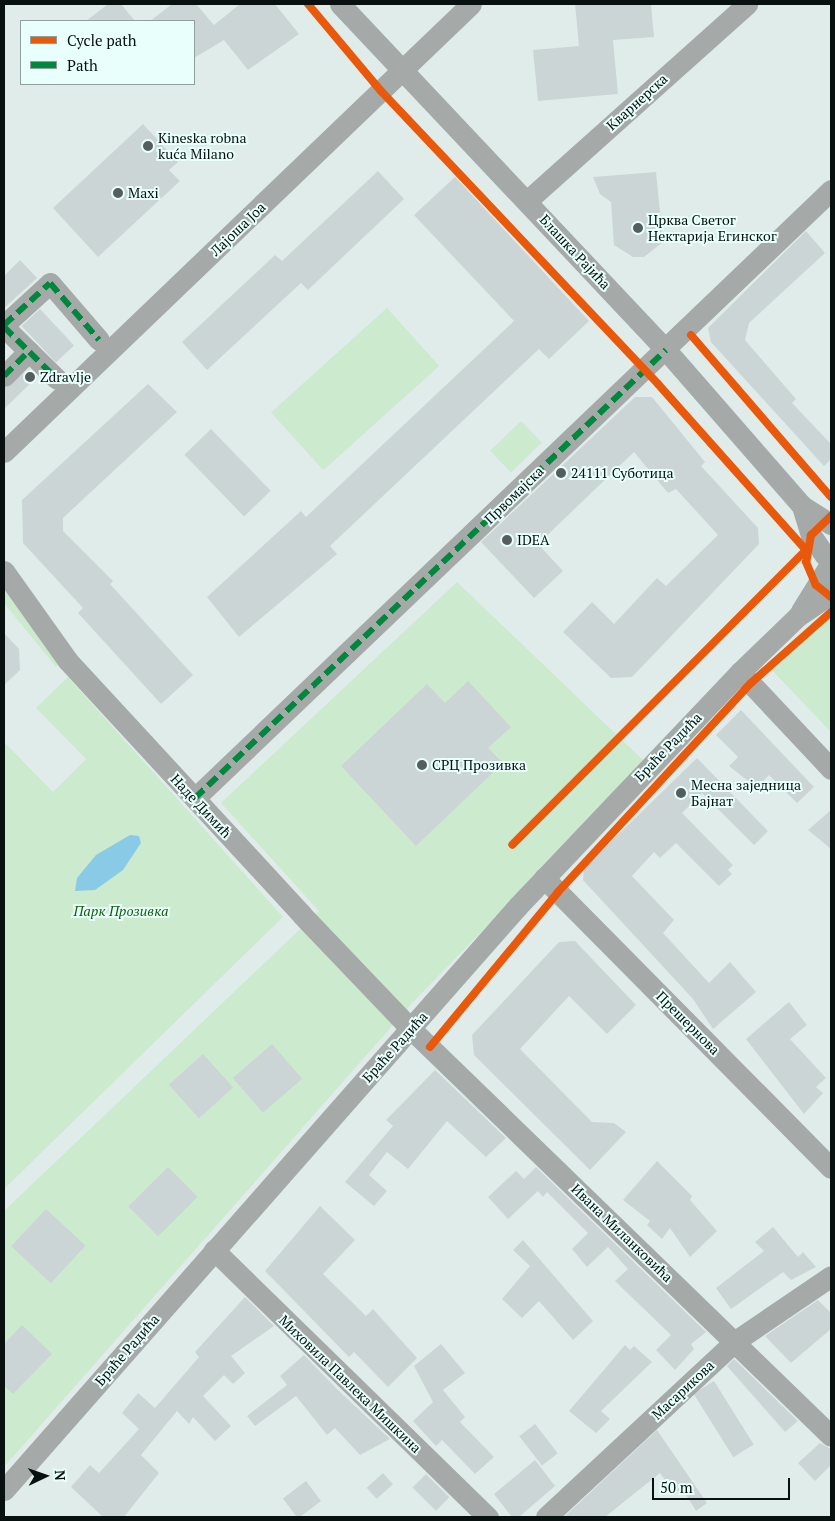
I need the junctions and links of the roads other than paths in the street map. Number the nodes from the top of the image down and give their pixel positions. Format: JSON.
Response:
{"nodes":[{"id":1,"x":340,"y":4,"type":"edge"},
{"id":2,"x":471,"y":4,"type":"edge"},
{"id":3,"x":747,"y":4,"type":"edge"},
{"id":4,"x":402,"y":70,"type":"junction"},
{"id":5,"x":831,"y":190,"type":"edge"},
{"id":6,"x":528,"y":200,"type":"junction"},
{"id":7,"x":4,"y":326,"type":"edge"},
{"id":8,"x":99,"y":340,"type":"dead end"},
{"id":9,"x":666,"y":350,"type":"junction"},
{"id":10,"x":29,"y":351,"type":"junction"},
{"id":11,"x":4,"y":376,"type":"edge"},
{"id":12,"x":57,"y":379,"type":"dead end"},
{"id":13,"x":4,"y":452,"type":"edge"},
{"id":14,"x":802,"y":506,"type":"junction"},
{"id":15,"x":831,"y":524,"type":"edge"},
{"id":16,"x":829,"y":561,"type":"edge"},
{"id":17,"x":4,"y":571,"type":"edge"},
{"id":18,"x":831,"y":594,"type":"edge"},
{"id":19,"x":798,"y":616,"type":"junction"},
{"id":20,"x":740,"y":672,"type":"junction"},
{"id":21,"x":831,"y":769,"type":"edge"},
{"id":22,"x":195,"y":798,"type":"junction"},
{"id":23,"x":544,"y":878,"type":"junction"},
{"id":24,"x":412,"y":1030,"type":"junction"},
{"id":25,"x":831,"y":1168,"type":"edge"},
{"id":26,"x":214,"y":1250,"type":"junction"},
{"id":27,"x":831,"y":1276,"type":"edge"},
{"id":28,"x":734,"y":1342,"type":"junction"},
{"id":29,"x":831,"y":1436,"type":"edge"},
{"id":30,"x":4,"y":1490,"type":"edge"},
{"id":31,"x":488,"y":1517,"type":"edge"},
{"id":32,"x":546,"y":1517,"type":"edge"}],
"edges":[{"from":1,"to":4,"type":"street","name":"Блашка Рајића"},
{"from":2,"to":4,"type":"street","name":"Лајоша Јоа"},
{"from":3,"to":6,"type":"street","name":"Кварнерска"},
{"from":4,"to":6,"type":"street","name":"Блашка Рајића"},
{"from":4,"to":13,"type":"street","name":"Лајоша Јоа"},
{"from":5,"to":9,"type":"street","name":"Првомајска"},
{"from":6,"to":9,"type":"street","name":"Блашка Рајића"},
{"from":7,"to":8,"type":"street"},
{"from":7,"to":10,"type":"street"},
{"from":9,"to":14,"type":"street","name":"Блашка Рајића"},
{"from":9,"to":22,"type":"street","name":"Првомајска"},
{"from":10,"to":11,"type":"street"},
{"from":10,"to":12,"type":"street"},
{"from":14,"to":15,"type":"street","name":"Блашка Рајића"},
{"from":14,"to":16,"type":"street","name":"Блашка Рајића"},
{"from":16,"to":19,"type":"street","name":"Браће Радића"},
{"from":17,"to":22,"type":"street","name":"Наде Димић"},
{"from":18,"to":19,"type":"street","name":"Браће Радића"},
{"from":19,"to":20,"type":"street","name":"Браће Радића"},
{"from":20,"to":21,"type":"street"},
{"from":20,"to":23,"type":"street","name":"Браће Радића"},
{"from":22,"to":24,"type":"street","name":"Наде Димић"},
{"from":23,"to":24,"type":"street","name":"Браће Радића"},
{"from":23,"to":25,"type":"street","name":"Прешернова"},
{"from":24,"to":26,"type":"street","name":"Браће Радића"},
{"from":24,"to":28,"type":"street","name":"Ивана Миланковића"},
{"from":26,"to":30,"type":"street","name":"Браће Радића"},
{"from":26,"to":31,"type":"street","name":"Миховила Павлека Мишкина"},
{"from":27,"to":28,"type":"street","name":"Масарикова"},
{"from":28,"to":29,"type":"street","name":"Ивана Миланковића"},
{"from":28,"to":32,"type":"street","name":"Масарикова"}]}
